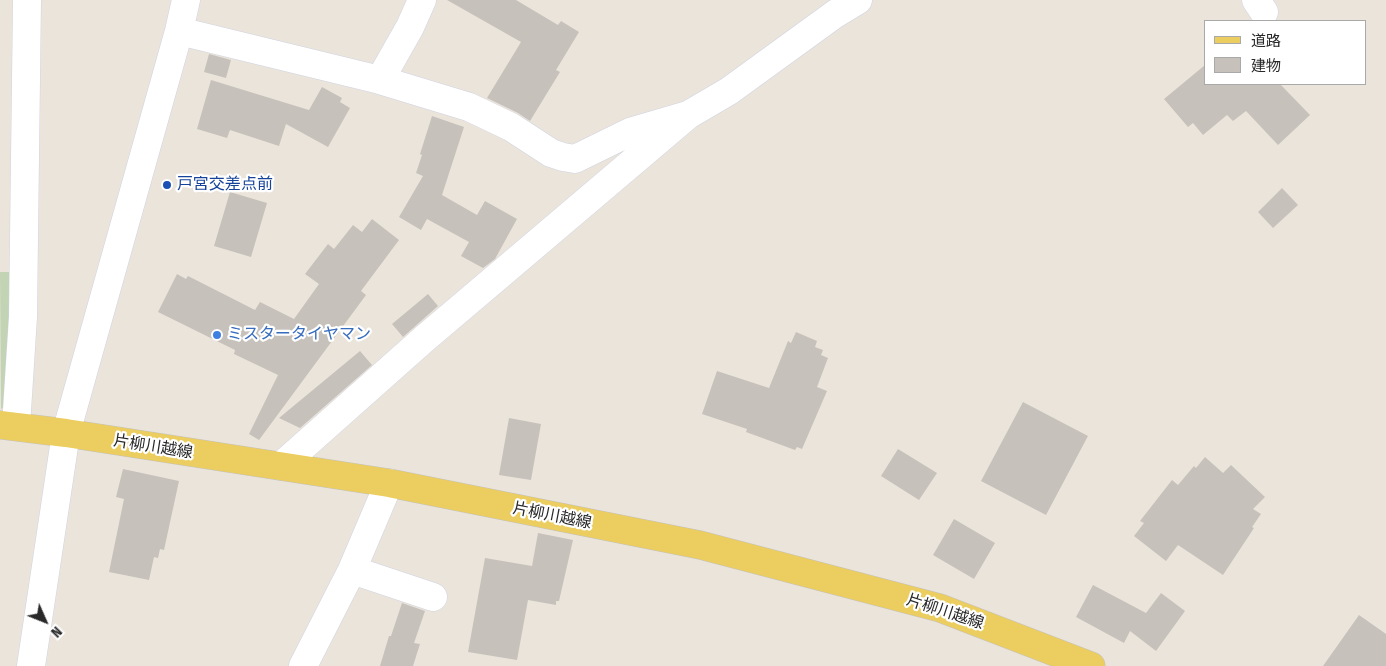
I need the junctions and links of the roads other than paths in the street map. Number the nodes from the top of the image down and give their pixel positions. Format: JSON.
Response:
{"nodes":[{"id":1,"x":27,"y":0,"type":"edge"},
{"id":2,"x":186,"y":0,"type":"edge"},
{"id":3,"x":422,"y":0,"type":"edge"},
{"id":4,"x":858,"y":0,"type":"edge"},
{"id":5,"x":179,"y":31,"type":"junction"},
{"id":6,"x":380,"y":80,"type":"junction"},
{"id":7,"x":688,"y":115,"type":"junction"},
{"id":8,"x":8,"y":425,"type":"edge"},
{"id":9,"x":66,"y":433,"type":"junction"},
{"id":10,"x":280,"y":466,"type":"junction"},
{"id":11,"x":389,"y":483,"type":"junction"},
{"id":12,"x":352,"y":570,"type":"junction"},
{"id":13,"x":433,"y":597,"type":"dead end"},
{"id":14,"x":31,"y":666,"type":"edge"},
{"id":15,"x":304,"y":666,"type":"edge"},
{"id":16,"x":1091,"y":666,"type":"edge"}],
"edges":[{"from":1,"to":8,"type":"street"},
{"from":2,"to":5,"type":"street"},
{"from":3,"to":6,"type":"street"},
{"from":4,"to":7,"type":"street"},
{"from":5,"to":6,"type":"street"},
{"from":5,"to":9,"type":"street"},
{"from":6,"to":7,"type":"street"},
{"from":7,"to":10,"type":"street"},
{"from":8,"to":9,"type":"main road","name":"片柳川越線"},
{"from":9,"to":10,"type":"main road","name":"片柳川越線"},
{"from":9,"to":14,"type":"street"},
{"from":10,"to":11,"type":"main road","name":"片柳川越線"},
{"from":11,"to":12,"type":"street"},
{"from":11,"to":16,"type":"main road","name":"片柳川越線"},
{"from":12,"to":13,"type":"street"},
{"from":12,"to":15,"type":"street"}]}
